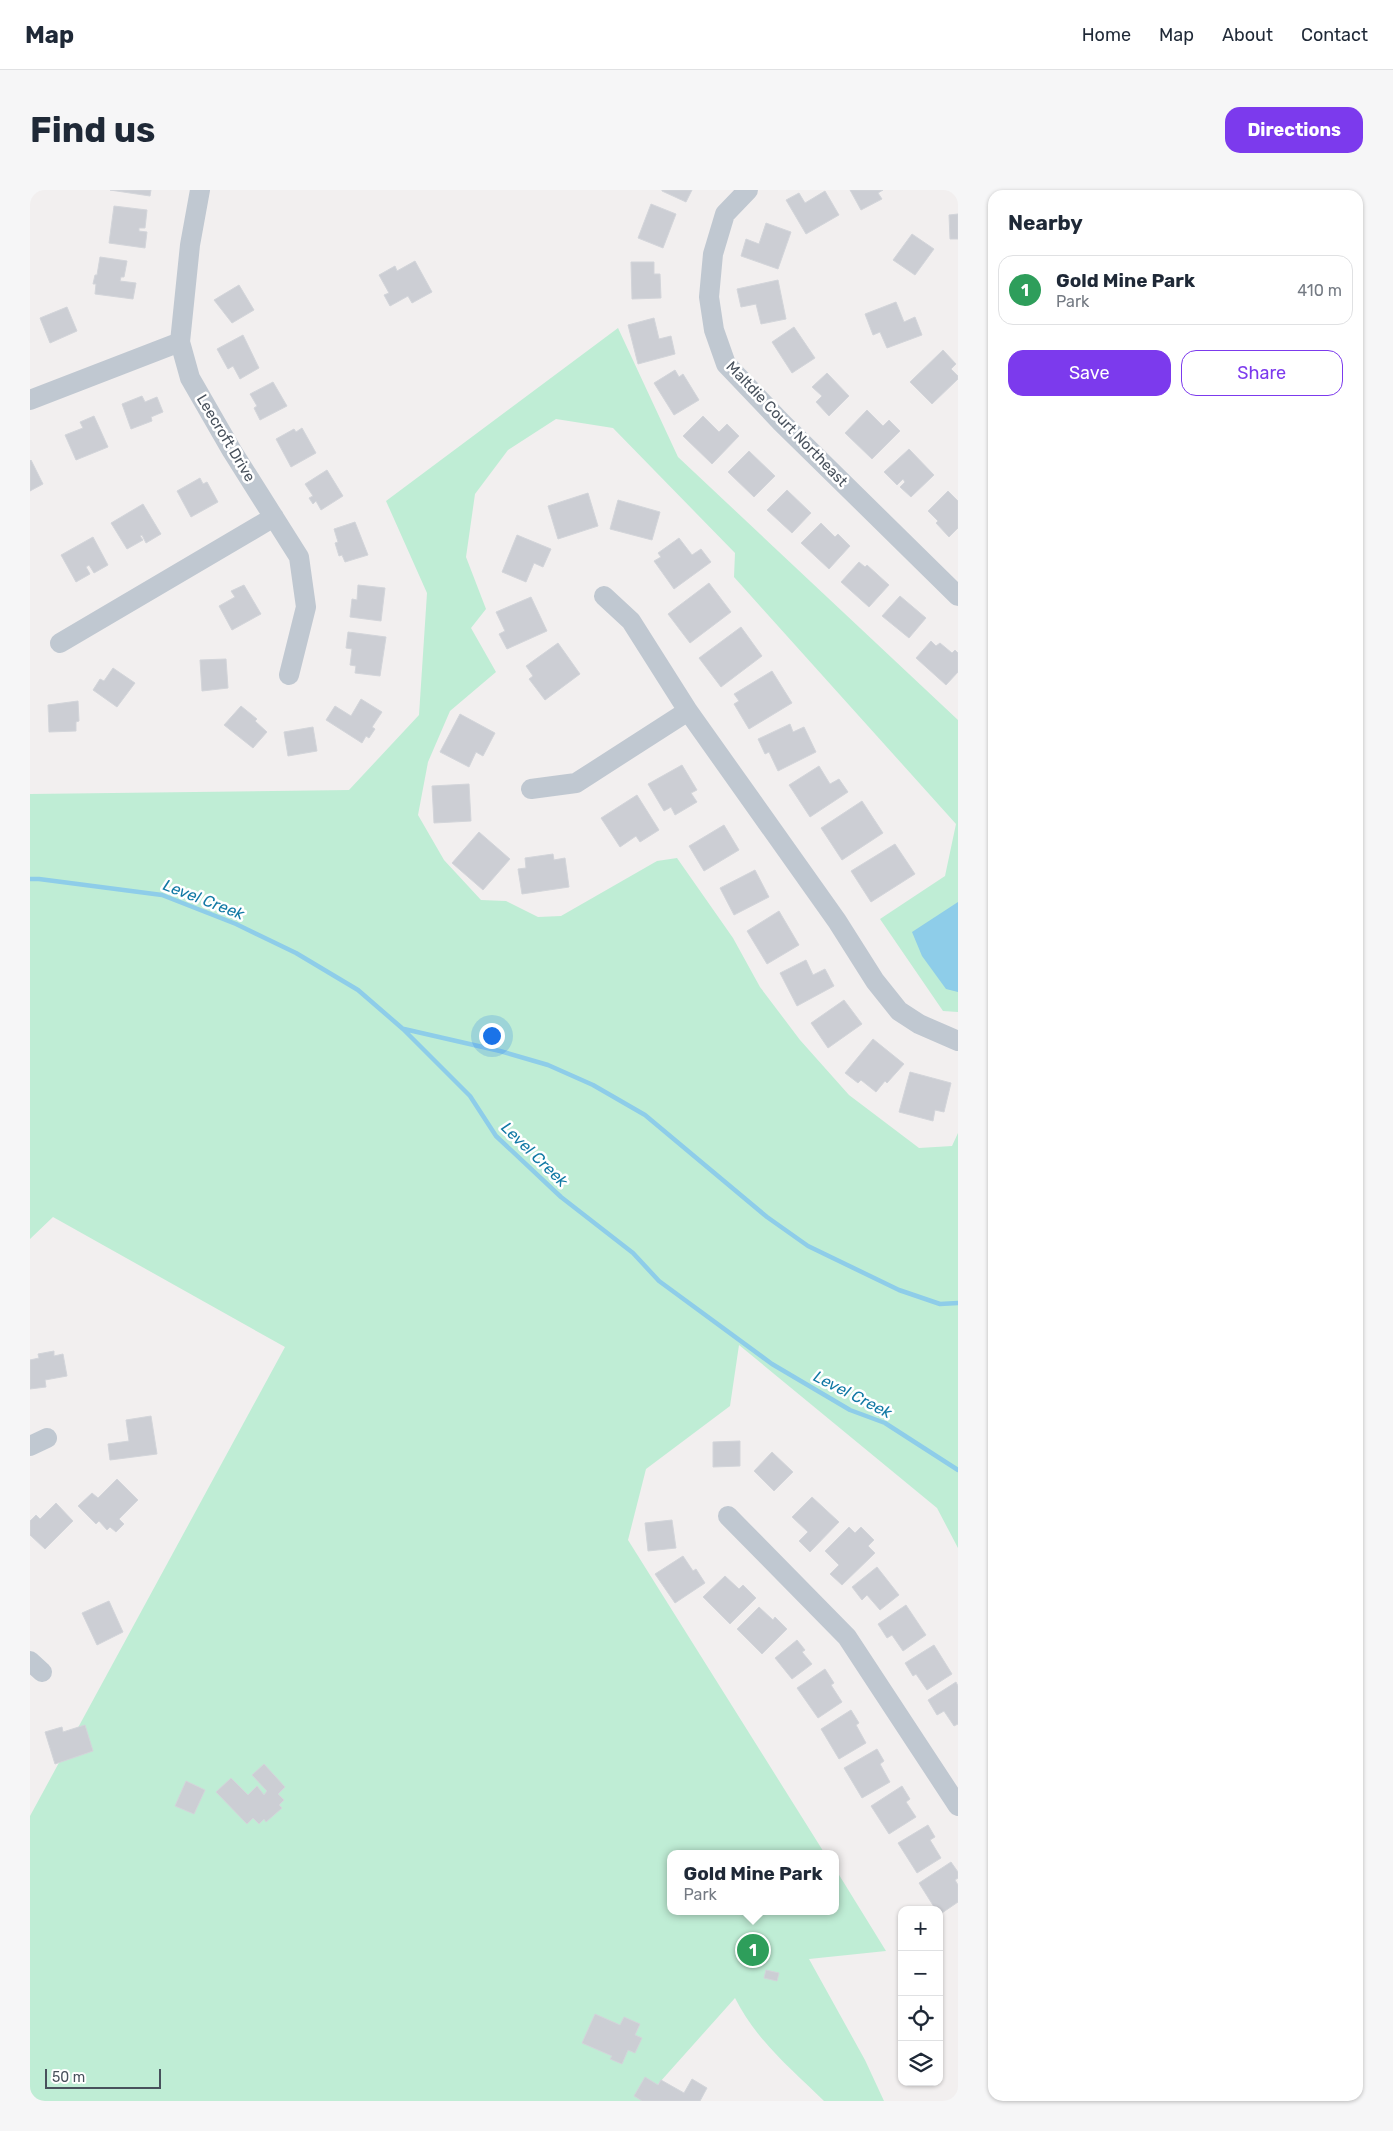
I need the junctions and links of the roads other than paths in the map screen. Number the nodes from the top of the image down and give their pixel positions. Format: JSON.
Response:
{"nodes":[{"id":1,"x":200,"y":190,"type":"edge"},
{"id":2,"x":748,"y":190,"type":"edge"},
{"id":3,"x":180,"y":342,"type":"junction"},
{"id":4,"x":30,"y":400,"type":"edge"},
{"id":5,"x":274,"y":517,"type":"junction"},
{"id":6,"x":604,"y":596,"type":"dead end"},
{"id":7,"x":958,"y":596,"type":"edge"},
{"id":8,"x":60,"y":643,"type":"dead end"},
{"id":9,"x":288,"y":675,"type":"dead end"},
{"id":10,"x":688,"y":711,"type":"junction"},
{"id":11,"x":531,"y":789,"type":"dead end"},
{"id":12,"x":958,"y":1041,"type":"edge"},
{"id":13,"x":728,"y":1516,"type":"dead end"},
{"id":14,"x":958,"y":1806,"type":"edge"}],
"edges":[{"from":1,"to":3,"type":"street","name":"Leecroft Drive"},
{"from":2,"to":7,"type":"street","name":"Maltdie Court Northeast"},
{"from":3,"to":4,"type":"street"},
{"from":3,"to":5,"type":"street","name":"Leecroft Drive"},
{"from":5,"to":8,"type":"street"},
{"from":5,"to":9,"type":"street","name":"Leecroft Drive"},
{"from":6,"to":10,"type":"street"},
{"from":10,"to":11,"type":"street"},
{"from":10,"to":12,"type":"street"},
{"from":13,"to":14,"type":"street"}]}
